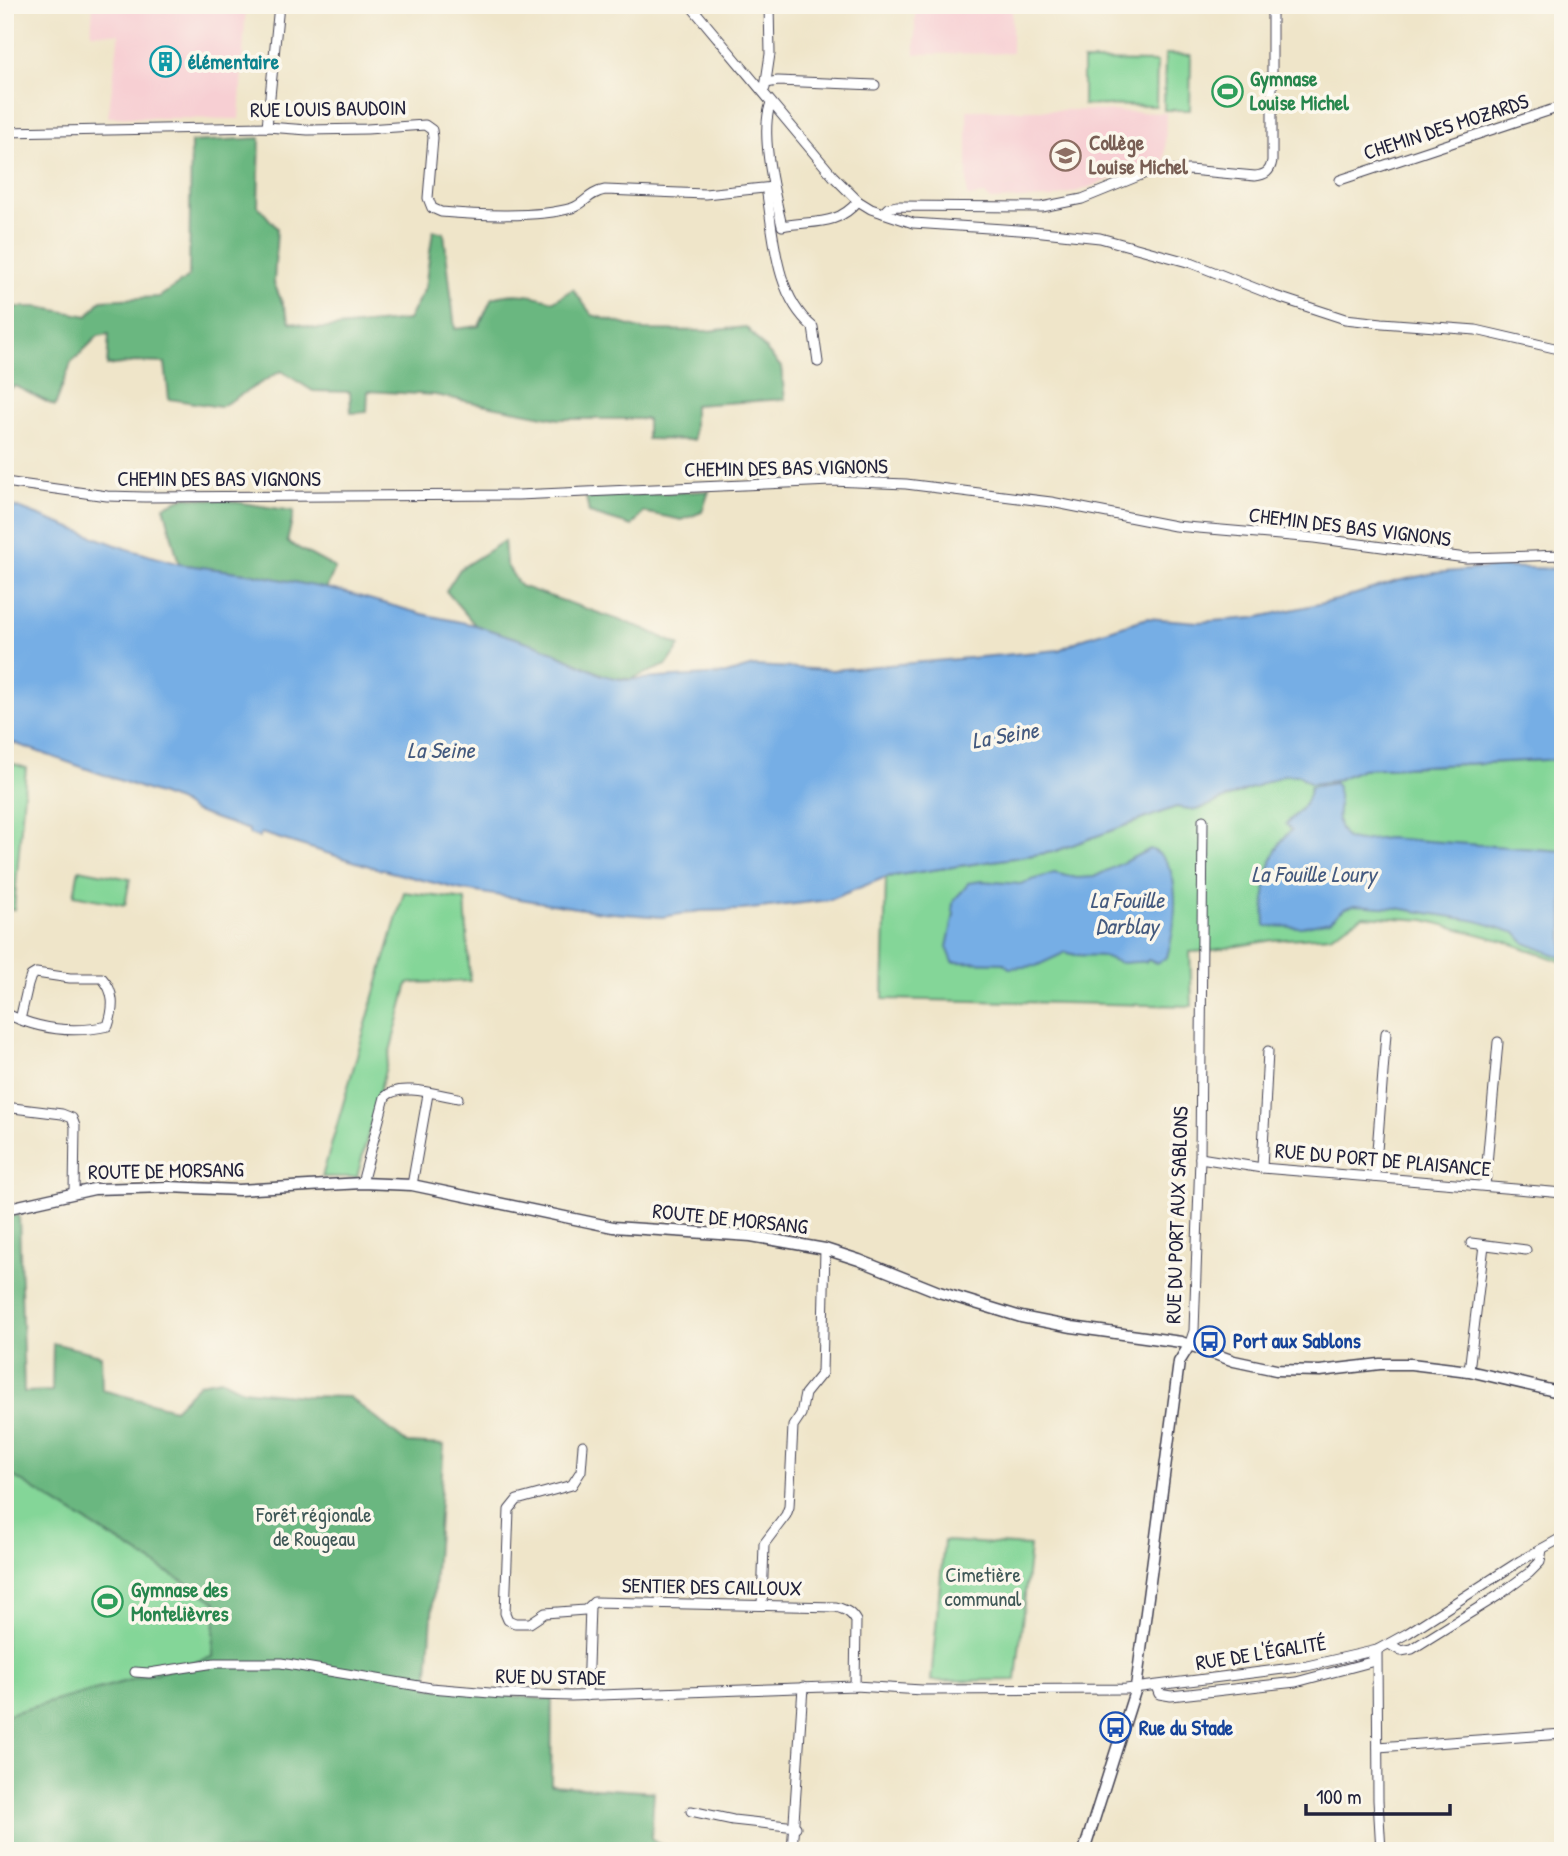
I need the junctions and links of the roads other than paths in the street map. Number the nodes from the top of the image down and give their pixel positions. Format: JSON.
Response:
{"nodes":[{"id":1,"x":279,"y":5,"type":"edge"},
{"id":2,"x":690,"y":5,"type":"edge"},
{"id":3,"x":769,"y":5,"type":"edge"},
{"id":4,"x":1272,"y":5,"type":"edge"},
{"id":5,"x":875,"y":85,"type":"dead end"},
{"id":6,"x":765,"y":88,"type":"junction"},
{"id":7,"x":771,"y":103,"type":"junction"},
{"id":8,"x":1563,"y":106,"type":"edge"},
{"id":9,"x":267,"y":127,"type":"junction"},
{"id":10,"x":7,"y":132,"type":"edge"},
{"id":11,"x":1340,"y":180,"type":"dead end"},
{"id":12,"x":773,"y":188,"type":"junction"},
{"id":13,"x":858,"y":201,"type":"junction"},
{"id":14,"x":5,"y":202,"type":"edge"},
{"id":15,"x":883,"y":213,"type":"junction"},
{"id":16,"x":1563,"y":350,"type":"edge"},
{"id":17,"x":818,"y":362,"type":"dead end"},
{"id":18,"x":5,"y":482,"type":"edge"},
{"id":19,"x":1563,"y":555,"type":"edge"},
{"id":20,"x":1203,"y":820,"type":"dead end"},
{"id":21,"x":5,"y":1013,"type":"edge"},
{"id":22,"x":20,"y":1020,"type":"junction"},
{"id":23,"x":1386,"y":1033,"type":"dead end"},
{"id":24,"x":1498,"y":1042,"type":"dead end"},
{"id":25,"x":1268,"y":1051,"type":"dead end"},
{"id":26,"x":428,"y":1094,"type":"junction"},
{"id":27,"x":458,"y":1098,"type":"dead end"},
{"id":28,"x":5,"y":1107,"type":"edge"},
{"id":29,"x":1200,"y":1158,"type":"junction"},
{"id":30,"x":1262,"y":1168,"type":"junction"},
{"id":31,"x":1375,"y":1177,"type":"junction"},
{"id":32,"x":362,"y":1183,"type":"junction"},
{"id":33,"x":412,"y":1185,"type":"junction"},
{"id":34,"x":1485,"y":1186,"type":"junction"},
{"id":35,"x":74,"y":1193,"type":"junction"},
{"id":36,"x":1563,"y":1193,"type":"edge"},
{"id":37,"x":5,"y":1209,"type":"edge"},
{"id":38,"x":1471,"y":1243,"type":"dead end"},
{"id":39,"x":1483,"y":1245,"type":"junction"},
{"id":40,"x":825,"y":1250,"type":"junction"},
{"id":41,"x":1526,"y":1250,"type":"dead end"},
{"id":42,"x":1189,"y":1346,"type":"junction"},
{"id":43,"x":1469,"y":1371,"type":"junction"},
{"id":44,"x":1563,"y":1393,"type":"edge"},
{"id":45,"x":583,"y":1445,"type":"dead end"},
{"id":46,"x":1563,"y":1537,"type":"edge"},
{"id":47,"x":1542,"y":1549,"type":"junction"},
{"id":48,"x":762,"y":1605,"type":"junction"},
{"id":49,"x":590,"y":1606,"type":"junction"},
{"id":50,"x":1390,"y":1643,"type":"junction"},
{"id":51,"x":1377,"y":1650,"type":"junction"},
{"id":52,"x":135,"y":1672,"type":"dead end"},
{"id":53,"x":855,"y":1686,"type":"junction"},
{"id":54,"x":1156,"y":1686,"type":"junction"},
{"id":55,"x":803,"y":1687,"type":"junction"},
{"id":56,"x":1136,"y":1688,"type":"junction"},
{"id":57,"x":587,"y":1696,"type":"junction"},
{"id":58,"x":1563,"y":1734,"type":"edge"},
{"id":59,"x":1378,"y":1747,"type":"junction"},
{"id":60,"x":691,"y":1811,"type":"dead end"},
{"id":61,"x":796,"y":1827,"type":"junction"},
{"id":62,"x":793,"y":1851,"type":"edge"},
{"id":63,"x":1084,"y":1851,"type":"edge"},
{"id":64,"x":1381,"y":1851,"type":"edge"}],
"edges":[{"from":1,"to":9,"type":"street"},
{"from":2,"to":6,"type":"street"},
{"from":3,"to":6,"type":"street"},
{"from":4,"to":15,"type":"street"},
{"from":5,"to":6,"type":"street"},
{"from":6,"to":7,"type":"street"},
{"from":7,"to":12,"type":"street"},
{"from":7,"to":13,"type":"street"},
{"from":8,"to":11,"type":"street","name":"CHEMIN DES MOZARDS"},
{"from":9,"to":10,"type":"street","name":"RUE LOUIS BAUDOIN"},
{"from":9,"to":12,"type":"street","name":"RUE LOUIS BAUDOIN"},
{"from":10,"to":14,"type":"street"},
{"from":12,"to":13,"type":"street"},
{"from":12,"to":17,"type":"street"},
{"from":13,"to":15,"type":"street"},
{"from":15,"to":16,"type":"street"},
{"from":18,"to":19,"type":"street","name":"CHEMIN DES BAS VIGNONS"},
{"from":20,"to":29,"type":"street","name":"RUE DU PORT AUX SABLONS"},
{"from":21,"to":22,"type":"street"},
{"from":22,"to":22,"type":"street"},
{"from":23,"to":31,"type":"street"},
{"from":24,"to":34,"type":"street"},
{"from":25,"to":30,"type":"street"},
{"from":26,"to":27,"type":"street"},
{"from":26,"to":32,"type":"street"},
{"from":26,"to":33,"type":"street"},
{"from":28,"to":35,"type":"street"},
{"from":29,"to":30,"type":"street","name":"RUE DU PORT DE PLAISANCE"},
{"from":29,"to":42,"type":"street","name":"RUE DU PORT AUX SABLONS"},
{"from":30,"to":31,"type":"street","name":"RUE DU PORT DE PLAISANCE"},
{"from":31,"to":34,"type":"street","name":"RUE DU PORT DE PLAISANCE"},
{"from":32,"to":33,"type":"street","name":"ROUTE DE MORSANG"},
{"from":32,"to":35,"type":"street","name":"ROUTE DE MORSANG"},
{"from":33,"to":40,"type":"street","name":"ROUTE DE MORSANG"},
{"from":34,"to":36,"type":"street","name":"RUE DU PORT DE PLAISANCE"},
{"from":35,"to":37,"type":"street","name":"ROUTE DE MORSANG"},
{"from":38,"to":39,"type":"street"},
{"from":39,"to":41,"type":"street"},
{"from":39,"to":43,"type":"street"},
{"from":40,"to":42,"type":"street","name":"ROUTE DE MORSANG"},
{"from":40,"to":48,"type":"street"},
{"from":42,"to":43,"type":"street","name":"ROUTE DE MORSANG"},
{"from":42,"to":56,"type":"street","name":"RUE DU PORT AUX SABLONS"},
{"from":43,"to":44,"type":"street","name":"ROUTE DE MORSANG"},
{"from":45,"to":49,"type":"street","name":"SENTIER DES CAILLOUX"},
{"from":46,"to":47,"type":"street","name":"RUE DE L'ÉGALITÉ"},
{"from":47,"to":50,"type":"street","name":"RUE DE L'ÉGALITÉ"},
{"from":47,"to":50,"type":"street","name":"RUE DE L'ÉGALITÉ"},
{"from":48,"to":49,"type":"street","name":"SENTIER DES CAILLOUX"},
{"from":48,"to":53,"type":"street","name":"SENTIER DES CAILLOUX"},
{"from":49,"to":57,"type":"street"},
{"from":50,"to":51,"type":"street","name":"RUE DE L'ÉGALITÉ"},
{"from":51,"to":54,"type":"street","name":"RUE DE L'ÉGALITÉ"},
{"from":51,"to":54,"type":"street"},
{"from":51,"to":59,"type":"street"},
{"from":52,"to":57,"type":"street","name":"RUE DU STADE"},
{"from":53,"to":55,"type":"street","name":"RUE DU STADE"},
{"from":53,"to":56,"type":"street","name":"RUE DU STADE"},
{"from":54,"to":56,"type":"street","name":"RUE DE L'ÉGALITÉ"},
{"from":55,"to":57,"type":"street","name":"RUE DU STADE"},
{"from":55,"to":61,"type":"street"},
{"from":56,"to":63,"type":"street","name":"RUE DU PORT AUX SABLONS"},
{"from":58,"to":59,"type":"street"},
{"from":59,"to":64,"type":"street"},
{"from":60,"to":61,"type":"street"},
{"from":61,"to":62,"type":"street"}]}
